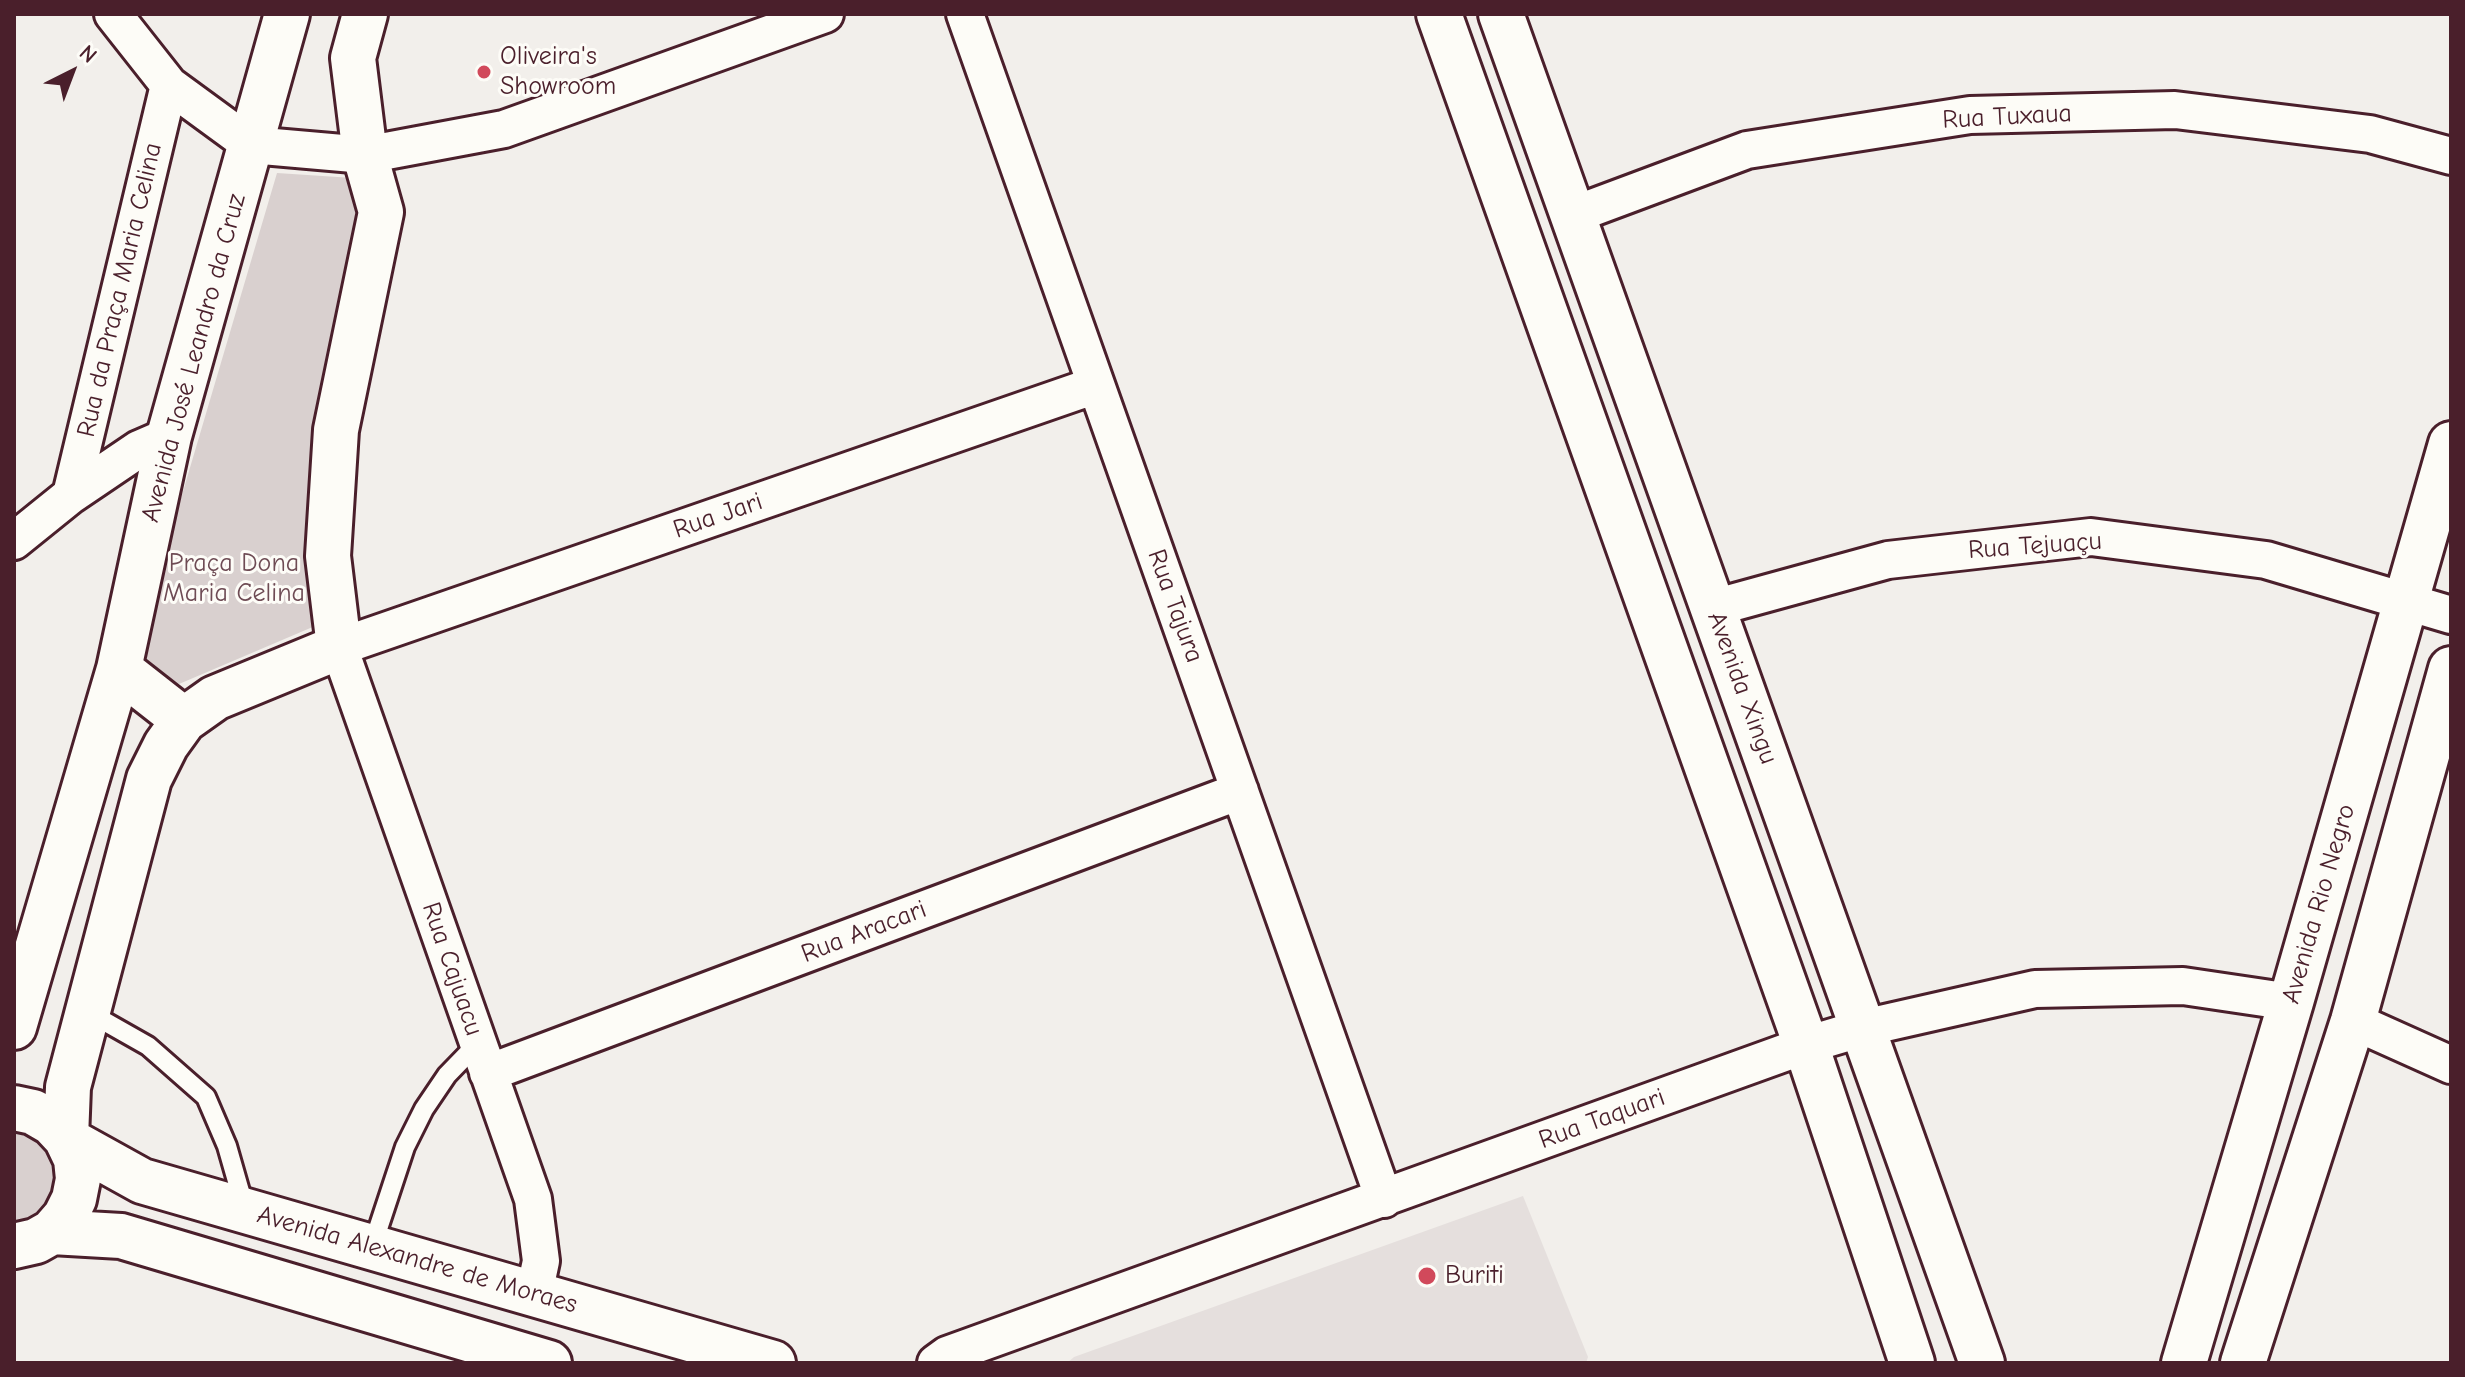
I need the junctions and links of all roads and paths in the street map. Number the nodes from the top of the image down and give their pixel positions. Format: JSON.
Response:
{"nodes":[{"id":1,"x":113,"y":14,"type":"edge"},
{"id":2,"x":287,"y":14,"type":"edge"},
{"id":3,"x":365,"y":14,"type":"edge"},
{"id":4,"x":825,"y":14,"type":"edge"},
{"id":5,"x":965,"y":14,"type":"edge"},
{"id":6,"x":1439,"y":14,"type":"edge"},
{"id":7,"x":1501,"y":14,"type":"edge"},
{"id":8,"x":169,"y":85,"type":"junction"},
{"id":9,"x":251,"y":145,"type":"junction"},
{"id":10,"x":365,"y":155,"type":"junction"},
{"id":11,"x":2451,"y":156,"type":"edge"},
{"id":12,"x":1573,"y":215,"type":"junction"},
{"id":13,"x":1096,"y":385,"type":"junction"},
{"id":14,"x":169,"y":436,"type":"junction"},
{"id":15,"x":2451,"y":444,"type":"edge"},
{"id":16,"x":71,"y":495,"type":"junction"},
{"id":17,"x":14,"y":541,"type":"edge"},
{"id":18,"x":2405,"y":600,"type":"junction"},
{"id":19,"x":1713,"y":608,"type":"junction"},
{"id":20,"x":2451,"y":615,"type":"edge"},
{"id":21,"x":339,"y":647,"type":"junction"},
{"id":22,"x":119,"y":669,"type":"junction"},
{"id":23,"x":2451,"y":669,"type":"edge"},
{"id":24,"x":184,"y":720,"type":"junction"},
{"id":25,"x":1240,"y":791,"type":"junction"},
{"id":26,"x":2291,"y":1002,"type":"junction"},
{"id":27,"x":88,"y":1012,"type":"junction"},
{"id":28,"x":2353,"y":1021,"type":"junction"},
{"id":29,"x":14,"y":1027,"type":"edge"},
{"id":30,"x":1863,"y":1028,"type":"junction"},
{"id":31,"x":1806,"y":1045,"type":"junction"},
{"id":32,"x":483,"y":1058,"type":"junction"},
{"id":33,"x":2451,"y":1065,"type":"edge"},
{"id":34,"x":14,"y":1108,"type":"edge"},
{"id":35,"x":67,"y":1139,"type":"junction"},
{"id":36,"x":1384,"y":1199,"type":"junction"},
{"id":37,"x":245,"y":1211,"type":"junction"},
{"id":38,"x":24,"y":1245,"type":"edge"},
{"id":39,"x":372,"y":1247,"type":"junction"},
{"id":40,"x":534,"y":1294,"type":"junction"},
{"id":41,"x":524,"y":1360,"type":"edge"},
{"id":42,"x":773,"y":1363,"type":"edge"},
{"id":43,"x":936,"y":1363,"type":"edge"},
{"id":44,"x":1912,"y":1363,"type":"edge"},
{"id":45,"x":1982,"y":1363,"type":"edge"},
{"id":46,"x":2184,"y":1363,"type":"edge"},
{"id":47,"x":2243,"y":1363,"type":"edge"}],
"edges":[{"from":1,"to":8,"type":"street"},
{"from":2,"to":9,"type":"street","name":"Avenida José Leandro da Cruz"},
{"from":3,"to":10,"type":"street"},
{"from":4,"to":10,"type":"street"},
{"from":5,"to":13,"type":"street","name":"Rua Tajura"},
{"from":6,"to":31,"type":"street"},
{"from":7,"to":12,"type":"street","name":"Avenida Xingu"},
{"from":8,"to":9,"type":"street"},
{"from":8,"to":16,"type":"street","name":"Rua da Praça Maria Celina"},
{"from":9,"to":10,"type":"street"},
{"from":9,"to":14,"type":"street","name":"Avenida José Leandro da Cruz"},
{"from":10,"to":21,"type":"street"},
{"from":11,"to":12,"type":"street","name":"Rua Tuxaua"},
{"from":12,"to":19,"type":"street","name":"Avenida Xingu"},
{"from":13,"to":21,"type":"street","name":"Rua Jari"},
{"from":13,"to":25,"type":"street","name":"Rua Tajura"},
{"from":14,"to":16,"type":"street"},
{"from":14,"to":22,"type":"street","name":"Avenida José Leandro da Cruz"},
{"from":15,"to":18,"type":"street","name":"Avenida Rio Negro"},
{"from":16,"to":17,"type":"street"},
{"from":18,"to":19,"type":"street","name":"Rua Tejuaçu"},
{"from":18,"to":20,"type":"street","name":"Rua Tejuaçu"},
{"from":18,"to":26,"type":"street","name":"Avenida Rio Negro"},
{"from":19,"to":30,"type":"street","name":"Avenida Xingu"},
{"from":21,"to":24,"type":"street"},
{"from":21,"to":32,"type":"street","name":"Rua Cajuacu"},
{"from":22,"to":24,"type":"street"},
{"from":22,"to":29,"type":"street","name":"Avenida José Leandro da Cruz"},
{"from":23,"to":28,"type":"street"},
{"from":24,"to":27,"type":"street"},
{"from":25,"to":32,"type":"street","name":"Rua Aracari"},
{"from":25,"to":36,"type":"street","name":"Rua Tajura"},
{"from":26,"to":30,"type":"street","name":"Rua Taquari"},
{"from":26,"to":46,"type":"street","name":"Avenida Rio Negro"},
{"from":27,"to":35,"type":"street"},
{"from":27,"to":37,"type":"lane"},
{"from":28,"to":33,"type":"street"},
{"from":28,"to":47,"type":"street"},
{"from":30,"to":31,"type":"street","name":"Rua Taquari"},
{"from":30,"to":45,"type":"street","name":"Avenida Xingu"},
{"from":31,"to":36,"type":"street","name":"Rua Taquari"},
{"from":31,"to":44,"type":"street"},
{"from":32,"to":39,"type":"lane"},
{"from":32,"to":40,"type":"street","name":"Rua Cajuacu"},
{"from":34,"to":35,"type":"street","name":"Avenida Alexandre de Moraes"},
{"from":35,"to":37,"type":"street","name":"Avenida Alexandre de Moraes"},
{"from":35,"to":38,"type":"street"},
{"from":36,"to":43,"type":"street","name":"Rua Taquari"},
{"from":37,"to":39,"type":"street","name":"Avenida Alexandre de Moraes"},
{"from":38,"to":41,"type":"street"},
{"from":39,"to":40,"type":"street","name":"Avenida Alexandre de Moraes"},
{"from":40,"to":42,"type":"street","name":"Avenida Alexandre de Moraes"}]}
